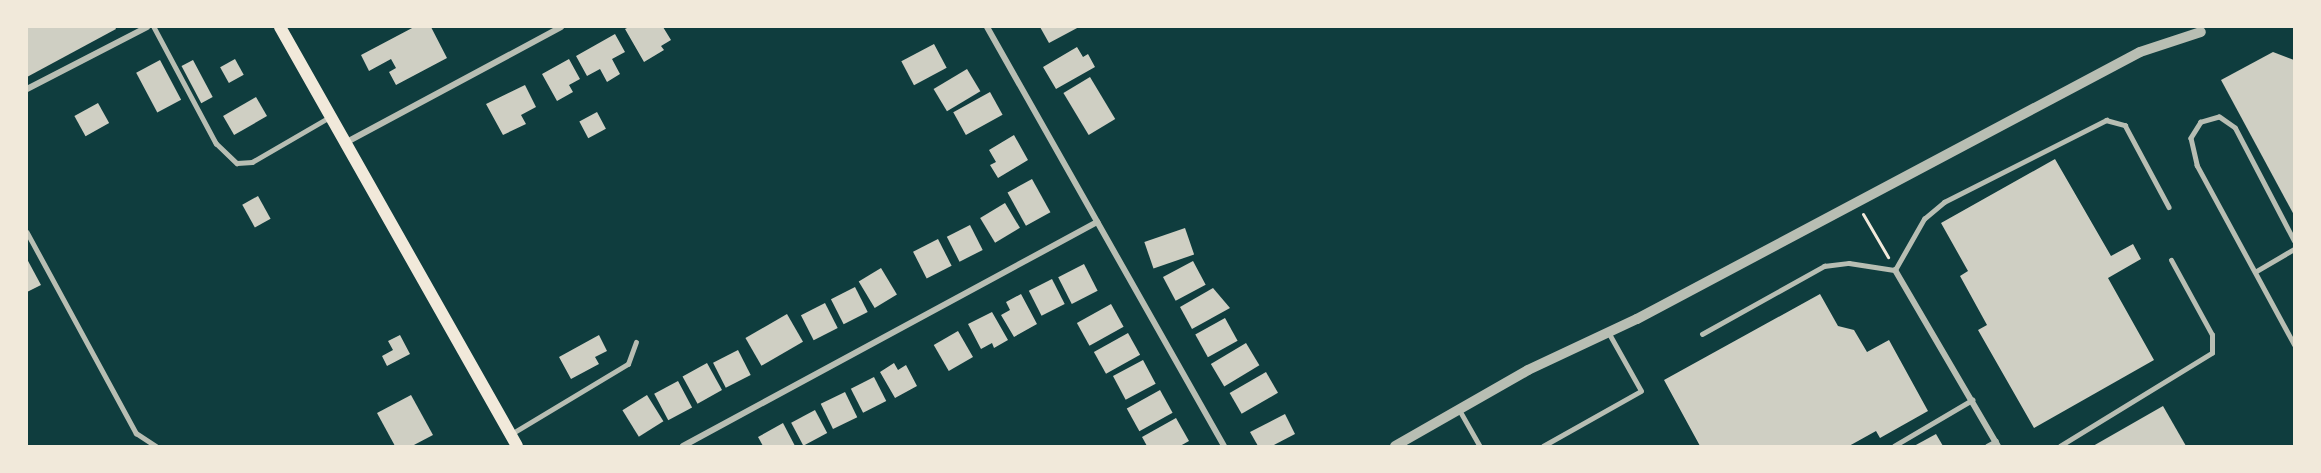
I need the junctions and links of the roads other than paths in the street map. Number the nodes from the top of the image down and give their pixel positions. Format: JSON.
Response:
{"nodes":[{"id":1,"x":147,"y":27,"type":"edge"},
{"id":2,"x":154,"y":27,"type":"edge"},
{"id":3,"x":280,"y":27,"type":"edge"},
{"id":4,"x":561,"y":27,"type":"edge"},
{"id":5,"x":987,"y":27,"type":"edge"},
{"id":6,"x":2201,"y":32,"type":"dead end"},
{"id":7,"x":27,"y":89,"type":"edge"},
{"id":8,"x":330,"y":117,"type":"junction"},
{"id":9,"x":345,"y":143,"type":"junction"},
{"id":10,"x":2169,"y":207,"type":"dead end"},
{"id":11,"x":1097,"y":222,"type":"junction"},
{"id":12,"x":27,"y":232,"type":"edge"},
{"id":13,"x":2294,"y":241,"type":"edge"},
{"id":14,"x":2294,"y":249,"type":"edge"},
{"id":15,"x":2171,"y":260,"type":"dead end"},
{"id":16,"x":1895,"y":270,"type":"junction"},
{"id":17,"x":2255,"y":272,"type":"junction"},
{"id":18,"x":1608,"y":332,"type":"junction"},
{"id":19,"x":1702,"y":334,"type":"dead end"},
{"id":20,"x":636,"y":342,"type":"dead end"},
{"id":21,"x":2294,"y":344,"type":"edge"},
{"id":22,"x":1972,"y":400,"type":"junction"},
{"id":23,"x":1459,"y":409,"type":"junction"},
{"id":24,"x":510,"y":435,"type":"junction"},
{"id":25,"x":1997,"y":443,"type":"edge"},
{"id":26,"x":156,"y":446,"type":"edge"},
{"id":27,"x":517,"y":446,"type":"edge"},
{"id":28,"x":683,"y":446,"type":"edge"},
{"id":29,"x":1224,"y":446,"type":"edge"},
{"id":30,"x":1395,"y":446,"type":"edge"},
{"id":31,"x":1480,"y":446,"type":"edge"},
{"id":32,"x":1543,"y":446,"type":"edge"},
{"id":33,"x":1894,"y":446,"type":"edge"},
{"id":34,"x":1987,"y":446,"type":"edge"},
{"id":35,"x":2060,"y":446,"type":"edge"}],
"edges":[{"from":1,"to":7,"type":"street"},
{"from":2,"to":8,"type":"lane"},
{"from":3,"to":8,"type":"main road"},
{"from":4,"to":9,"type":"street"},
{"from":5,"to":11,"type":"street"},
{"from":6,"to":18,"type":"street"},
{"from":8,"to":9,"type":"main road"},
{"from":9,"to":24,"type":"main road"},
{"from":10,"to":16,"type":"lane"},
{"from":11,"to":28,"type":"street"},
{"from":11,"to":29,"type":"street"},
{"from":12,"to":26,"type":"lane"},
{"from":13,"to":17,"type":"lane"},
{"from":14,"to":17,"type":"lane"},
{"from":15,"to":35,"type":"lane"},
{"from":16,"to":19,"type":"lane"},
{"from":16,"to":22,"type":"street"},
{"from":17,"to":21,"type":"lane"},
{"from":18,"to":23,"type":"street"},
{"from":18,"to":32,"type":"lane"},
{"from":20,"to":24,"type":"lane"},
{"from":22,"to":25,"type":"street"},
{"from":22,"to":33,"type":"lane"},
{"from":23,"to":30,"type":"street"},
{"from":23,"to":31,"type":"lane"},
{"from":24,"to":27,"type":"main road"},
{"from":25,"to":34,"type":"lane"}]}
